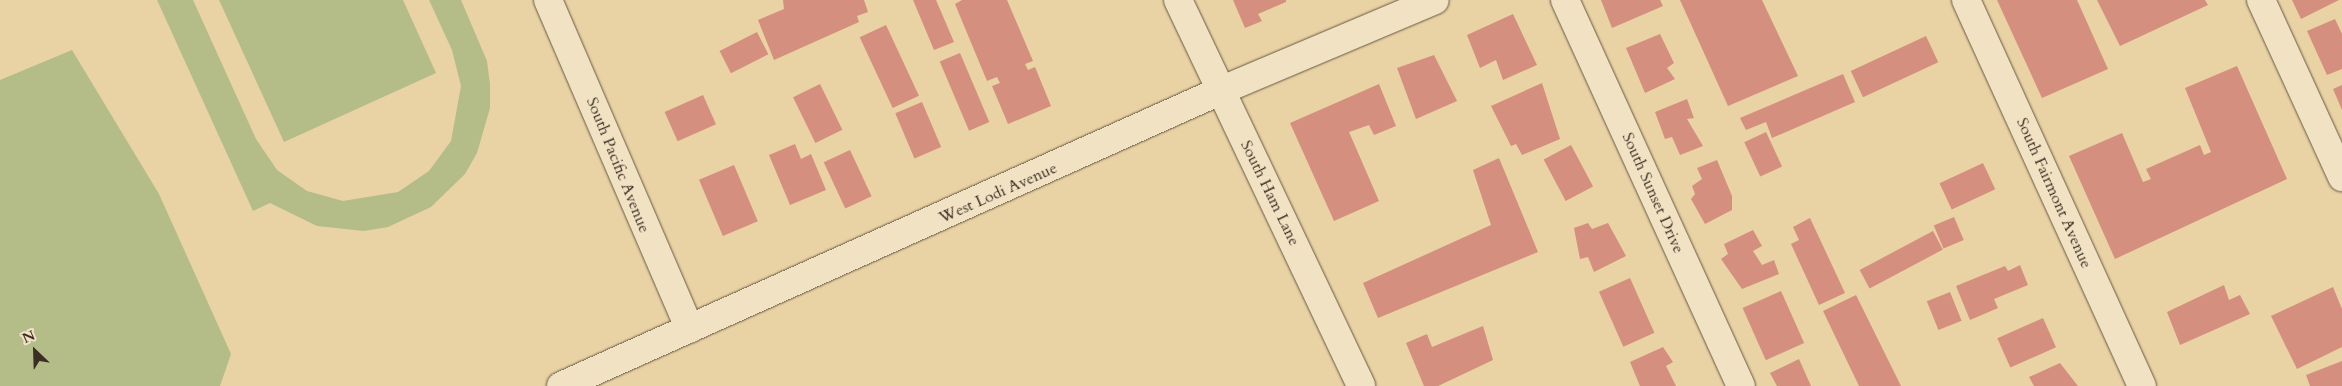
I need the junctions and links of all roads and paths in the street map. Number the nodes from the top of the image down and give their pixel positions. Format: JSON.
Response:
{"nodes":[{"id":1,"x":548,"y":0,"type":"edge"},
{"id":2,"x":1178,"y":0,"type":"edge"},
{"id":3,"x":1435,"y":0,"type":"edge"},
{"id":4,"x":1565,"y":0,"type":"edge"},
{"id":5,"x":1966,"y":0,"type":"edge"},
{"id":6,"x":2261,"y":0,"type":"edge"},
{"id":7,"x":1220,"y":91,"type":"junction"},
{"id":8,"x":2342,"y":176,"type":"edge"},
{"id":9,"x":690,"y":329,"type":"junction"},
{"id":10,"x":561,"y":386,"type":"edge"},
{"id":11,"x":1362,"y":386,"type":"edge"},
{"id":12,"x":1741,"y":386,"type":"edge"},
{"id":13,"x":2142,"y":386,"type":"edge"}],
"edges":[{"from":1,"to":9,"type":"street","name":"South Pacific Avenue"},
{"from":2,"to":7,"type":"street","name":"South Ham Lane"},
{"from":3,"to":7,"type":"street","name":"West Lodi Avenue"},
{"from":4,"to":12,"type":"street","name":"South Sunset Drive"},
{"from":5,"to":13,"type":"street","name":"South Fairmont Avenue"},
{"from":6,"to":8,"type":"street"},
{"from":7,"to":9,"type":"street","name":"West Lodi Avenue"},
{"from":7,"to":11,"type":"street","name":"South Ham Lane"},
{"from":9,"to":10,"type":"street","name":"West Lodi Avenue"}]}
